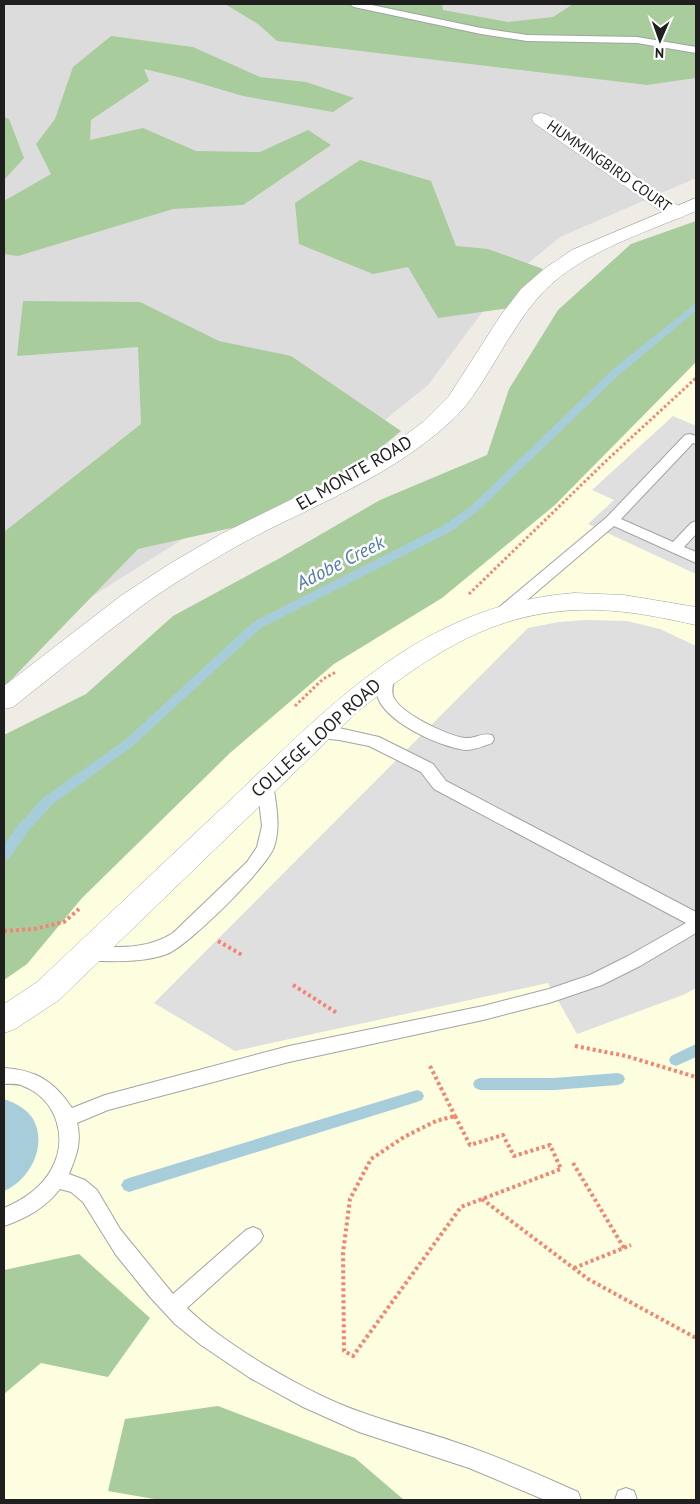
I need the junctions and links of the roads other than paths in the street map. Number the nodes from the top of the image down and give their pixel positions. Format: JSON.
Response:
{"nodes":[{"id":1,"x":354,"y":4,"type":"edge"},
{"id":2,"x":696,"y":50,"type":"edge"},
{"id":3,"x":542,"y":119,"type":"dead end"},
{"id":4,"x":686,"y":208,"type":"edge"},
{"id":5,"x":696,"y":440,"type":"edge"},
{"id":6,"x":612,"y":520,"type":"junction"},
{"id":7,"x":696,"y":526,"type":"edge"},
{"id":8,"x":675,"y":548,"type":"junction"},
{"id":9,"x":696,"y":558,"type":"edge"},
{"id":10,"x":502,"y":614,"type":"junction"},
{"id":11,"x":696,"y":616,"type":"edge"},
{"id":12,"x":388,"y":674,"type":"junction"},
{"id":13,"x":4,"y":700,"type":"edge"},
{"id":14,"x":317,"y":733,"type":"junction"},
{"id":15,"x":486,"y":739,"type":"dead end"},
{"id":16,"x":265,"y":783,"type":"junction"},
{"id":17,"x":696,"y":920,"type":"edge"},
{"id":18,"x":696,"y":925,"type":"edge"},
{"id":19,"x":88,"y":954,"type":"junction"},
{"id":20,"x":4,"y":1020,"type":"edge"},
{"id":21,"x":4,"y":1076,"type":"edge"},
{"id":22,"x":69,"y":1118,"type":"junction"},
{"id":23,"x":56,"y":1179,"type":"junction"},
{"id":24,"x":4,"y":1217,"type":"edge"},
{"id":25,"x":253,"y":1236,"type":"dead end"},
{"id":26,"x":173,"y":1307,"type":"junction"},
{"id":27,"x":570,"y":1500,"type":"edge"}],
"edges":[{"from":1,"to":2,"type":"lane"},
{"from":3,"to":4,"type":"street","name":"HUMMINGBIRD COURT"},
{"from":4,"to":13,"type":"street","name":"EL MONTE ROAD"},
{"from":5,"to":6,"type":"lane"},
{"from":6,"to":8,"type":"lane"},
{"from":6,"to":10,"type":"lane"},
{"from":7,"to":8,"type":"lane"},
{"from":8,"to":9,"type":"lane"},
{"from":10,"to":11,"type":"street","name":"COLLEGE LOOP ROAD"},
{"from":10,"to":12,"type":"street","name":"COLLEGE LOOP ROAD"},
{"from":12,"to":14,"type":"street","name":"COLLEGE LOOP ROAD"},
{"from":12,"to":15,"type":"lane"},
{"from":14,"to":16,"type":"street","name":"COLLEGE LOOP ROAD"},
{"from":14,"to":17,"type":"lane"},
{"from":16,"to":19,"type":"street","name":"COLLEGE LOOP ROAD"},
{"from":16,"to":19,"type":"lane"},
{"from":18,"to":22,"type":"lane"},
{"from":19,"to":20,"type":"street","name":"COLLEGE LOOP ROAD"},
{"from":21,"to":22,"type":"lane"},
{"from":22,"to":23,"type":"lane"},
{"from":23,"to":24,"type":"lane"},
{"from":23,"to":26,"type":"lane"},
{"from":25,"to":26,"type":"lane"},
{"from":26,"to":27,"type":"lane"}]}
